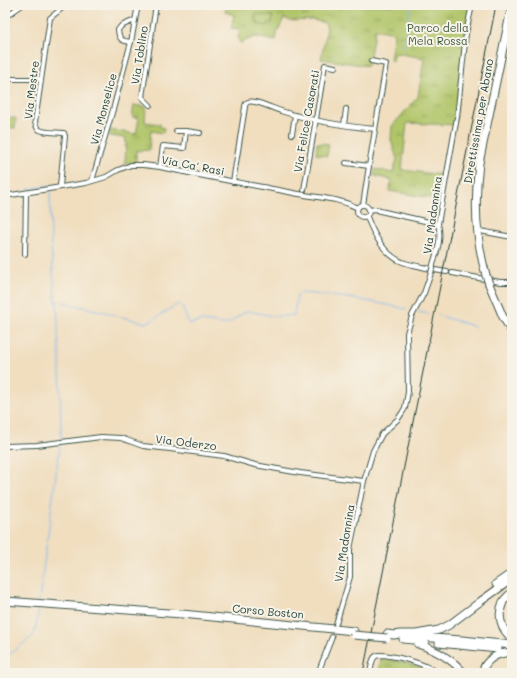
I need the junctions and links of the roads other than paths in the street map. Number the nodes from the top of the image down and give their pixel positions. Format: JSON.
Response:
{"nodes":[{"id":1,"x":22,"y":5,"type":"edge"},
{"id":2,"x":66,"y":5,"type":"edge"},
{"id":3,"x":138,"y":5,"type":"edge"},
{"id":4,"x":156,"y":5,"type":"edge"},
{"id":5,"x":472,"y":5,"type":"edge"},
{"id":6,"x":512,"y":5,"type":"edge"},
{"id":7,"x":5,"y":17,"type":"edge"},
{"id":8,"x":135,"y":20,"type":"junction"},
{"id":9,"x":131,"y":42,"type":"junction"},
{"id":10,"x":371,"y":61,"type":"dead end"},
{"id":11,"x":335,"y":67,"type":"dead end"},
{"id":12,"x":5,"y":79,"type":"edge"},
{"id":13,"x":41,"y":79,"type":"junction"},
{"id":14,"x":150,"y":105,"type":"dead end"},
{"id":15,"x":346,"y":109,"type":"dead end"},
{"id":16,"x":295,"y":115,"type":"junction"},
{"id":17,"x":315,"y":120,"type":"junction"},
{"id":18,"x":344,"y":125,"type":"junction"},
{"id":19,"x":176,"y":130,"type":"dead end"},
{"id":20,"x":376,"y":130,"type":"junction"},
{"id":21,"x":186,"y":131,"type":"junction"},
{"id":22,"x":200,"y":133,"type":"dead end"},
{"id":23,"x":292,"y":134,"type":"dead end"},
{"id":24,"x":346,"y":163,"type":"dead end"},
{"id":25,"x":369,"y":166,"type":"junction"},
{"id":26,"x":160,"y":168,"type":"junction"},
{"id":27,"x":92,"y":181,"type":"junction"},
{"id":28,"x":233,"y":182,"type":"junction"},
{"id":29,"x":60,"y":186,"type":"junction"},
{"id":30,"x":304,"y":190,"type":"dead end"},
{"id":31,"x":26,"y":192,"type":"junction"},
{"id":32,"x":5,"y":196,"type":"edge"},
{"id":33,"x":363,"y":205,"type":"junction"},
{"id":34,"x":358,"y":208,"type":"junction"},
{"id":35,"x":369,"y":210,"type":"junction"},
{"id":36,"x":367,"y":217,"type":"junction"},
{"id":37,"x":438,"y":224,"type":"junction"},
{"id":38,"x":480,"y":231,"type":"dead end"},
{"id":39,"x":512,"y":237,"type":"edge"},
{"id":40,"x":25,"y":254,"type":"dead end"},
{"id":41,"x":512,"y":282,"type":"edge"},
{"id":42,"x":512,"y":332,"type":"edge"},
{"id":43,"x":5,"y":446,"type":"edge"},
{"id":44,"x":364,"y":481,"type":"junction"},
{"id":45,"x":512,"y":573,"type":"edge"},
{"id":46,"x":512,"y":579,"type":"edge"},
{"id":47,"x":512,"y":592,"type":"edge"},
{"id":48,"x":5,"y":601,"type":"edge"},
{"id":49,"x":5,"y":605,"type":"edge"},
{"id":50,"x":465,"y":612,"type":"junction"},
{"id":51,"x":336,"y":624,"type":"dead end"},
{"id":52,"x":354,"y":633,"type":"junction"},
{"id":53,"x":389,"y":636,"type":"junction"},
{"id":54,"x":332,"y":637,"type":"dead end"},
{"id":55,"x":512,"y":638,"type":"edge"},
{"id":56,"x":403,"y":639,"type":"junction"},
{"id":57,"x":512,"y":645,"type":"edge"},
{"id":58,"x":512,"y":651,"type":"edge"},
{"id":59,"x":318,"y":673,"type":"edge"},
{"id":60,"x":370,"y":673,"type":"edge"},
{"id":61,"x":438,"y":673,"type":"edge"},
{"id":62,"x":464,"y":673,"type":"edge"},
{"id":63,"x":482,"y":673,"type":"edge"}],
"edges":[{"from":1,"to":7,"type":"street"},
{"from":2,"to":13,"type":"street","name":"Via Mestre"},
{"from":3,"to":8,"type":"street","name":"Via Monselice"},
{"from":4,"to":14,"type":"street","name":"Via Toblino"},
{"from":5,"to":37,"type":"street","name":"Via Madonnina"},
{"from":6,"to":42,"type":"highway","name":"Direttissima per Abano","bridge":true},
{"from":8,"to":9,"type":"street","name":"Via Monselice"},
{"from":8,"to":9,"type":"street"},
{"from":9,"to":27,"type":"street","name":"Via Monselice"},
{"from":10,"to":20,"type":"street"},
{"from":11,"to":17,"type":"street","name":"Via Felice Casorati"},
{"from":12,"to":13,"type":"street"},
{"from":13,"to":29,"type":"street","name":"Via Mestre"},
{"from":15,"to":18,"type":"street"},
{"from":16,"to":17,"type":"street"},
{"from":16,"to":23,"type":"street"},
{"from":16,"to":28,"type":"street"},
{"from":17,"to":18,"type":"street"},
{"from":17,"to":30,"type":"street","name":"Via Felice Casorati"},
{"from":18,"to":20,"type":"street"},
{"from":19,"to":21,"type":"street"},
{"from":20,"to":25,"type":"street"},
{"from":21,"to":22,"type":"street"},
{"from":21,"to":26,"type":"street"},
{"from":24,"to":25,"type":"street"},
{"from":25,"to":33,"type":"street"},
{"from":26,"to":27,"type":"street","name":"Via Ca' Rasi"},
{"from":26,"to":28,"type":"street","name":"Via Ca' Rasi"},
{"from":27,"to":29,"type":"street","name":"Via Ca' Rasi"},
{"from":28,"to":34,"type":"street","name":"Via Ca' Rasi"},
{"from":29,"to":31,"type":"street","name":"Via Ca' Rasi"},
{"from":31,"to":32,"type":"street","name":"Via Ca' Rasi"},
{"from":31,"to":40,"type":"street"},
{"from":33,"to":34,"type":"street"},
{"from":33,"to":35,"type":"street"},
{"from":34,"to":36,"type":"street","name":"Via Ca' Rasi"},
{"from":35,"to":36,"type":"street"},
{"from":35,"to":37,"type":"street"},
{"from":36,"to":41,"type":"street","name":"Via Ca' Rasi"},
{"from":37,"to":44,"type":"street","name":"Via Madonnina","bridge":true},
{"from":38,"to":39,"type":"street"},
{"from":43,"to":44,"type":"street","name":"Via Oderzo"},
{"from":44,"to":51,"type":"street","name":"Via Madonnina"},
{"from":45,"to":50,"type":"highway"},
{"from":46,"to":50,"type":"highway","name":"Corso Boston"},
{"from":47,"to":55,"type":"highway"},
{"from":48,"to":52,"type":"highway","name":"Corso Boston"},
{"from":49,"to":52,"type":"highway","name":"Corso Boston"},
{"from":50,"to":53,"type":"highway","name":"Corso Boston"},
{"from":52,"to":53,"type":"highway","name":"Corso Boston"},
{"from":53,"to":56,"type":"highway","name":"Corso Boston"},
{"from":53,"to":57,"type":"highway"},
{"from":54,"to":59,"type":"street"},
{"from":56,"to":58,"type":"highway"},
{"from":56,"to":62,"type":"highway","name":"Corso Boston"},
{"from":58,"to":63,"type":"highway"},
{"from":60,"to":61,"type":"street"}]}
